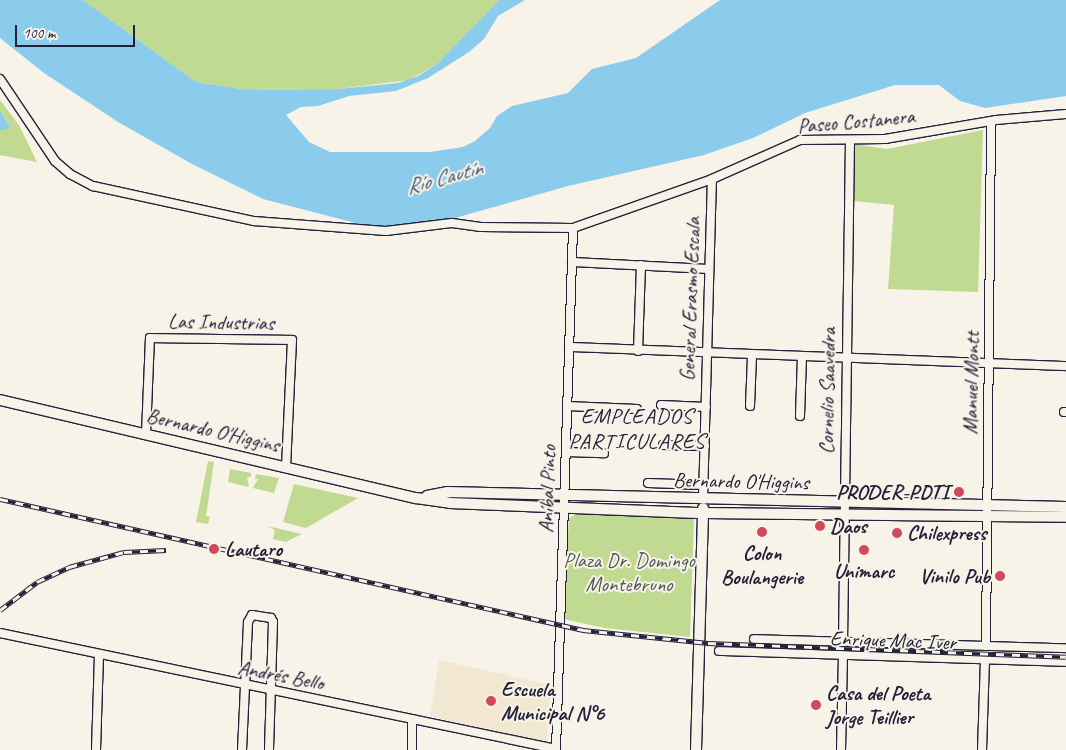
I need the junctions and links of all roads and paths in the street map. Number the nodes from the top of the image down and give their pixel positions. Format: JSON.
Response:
{"nodes":[{"id":1,"x":0,"y":79,"type":"edge"},
{"id":2,"x":1066,"y":114,"type":"edge"},
{"id":3,"x":991,"y":121,"type":"junction"},
{"id":4,"x":850,"y":140,"type":"junction"},
{"id":5,"x":712,"y":179,"type":"junction"},
{"id":6,"x":573,"y":228,"type":"junction"},
{"id":7,"x":572,"y":262,"type":"junction"},
{"id":8,"x":641,"y":265,"type":"junction"},
{"id":9,"x":709,"y":269,"type":"junction"},
{"id":10,"x":569,"y":347,"type":"junction"},
{"id":11,"x":638,"y":351,"type":"junction"},
{"id":12,"x":707,"y":354,"type":"junction"},
{"id":13,"x":752,"y":356,"type":"junction"},
{"id":14,"x":802,"y":357,"type":"junction"},
{"id":15,"x":845,"y":359,"type":"junction"},
{"id":16,"x":988,"y":363,"type":"junction"},
{"id":17,"x":1066,"y":366,"type":"edge"},
{"id":18,"x":0,"y":400,"type":"edge"},
{"id":19,"x":661,"y":405,"type":"dead end"},
{"id":20,"x":568,"y":406,"type":"junction"},
{"id":21,"x":750,"y":406,"type":"dead end"},
{"id":22,"x":706,"y":407,"type":"junction"},
{"id":23,"x":637,"y":409,"type":"dead end"},
{"id":24,"x":800,"y":416,"type":"dead end"},
{"id":25,"x":146,"y":433,"type":"junction"},
{"id":26,"x":662,"y":445,"type":"dead end"},
{"id":27,"x":705,"y":446,"type":"junction"},
{"id":28,"x":566,"y":452,"type":"junction"},
{"id":29,"x":604,"y":453,"type":"dead end"},
{"id":30,"x":286,"y":467,"type":"junction"},
{"id":31,"x":648,"y":483,"type":"dead end"},
{"id":32,"x":704,"y":485,"type":"junction"},
{"id":33,"x":564,"y":496,"type":"junction"},
{"id":34,"x":416,"y":498,"type":"junction"},
{"id":35,"x":703,"y":499,"type":"junction"},
{"id":36,"x":843,"y":507,"type":"junction"},
{"id":37,"x":1066,"y":507,"type":"edge"},
{"id":38,"x":564,"y":508,"type":"junction"},
{"id":39,"x":987,"y":510,"type":"junction"},
{"id":40,"x":703,"y":513,"type":"junction"},
{"id":41,"x":1066,"y":517,"type":"edge"},
{"id":42,"x":0,"y":633,"type":"edge"},
{"id":43,"x":754,"y":639,"type":"dead end"},
{"id":44,"x":843,"y":642,"type":"junction"},
{"id":45,"x":986,"y":646,"type":"junction"},
{"id":46,"x":1066,"y":648,"type":"edge"},
{"id":47,"x":719,"y":650,"type":"dead end"},
{"id":48,"x":99,"y":656,"type":"junction"},
{"id":49,"x":843,"y":656,"type":"junction"},
{"id":50,"x":985,"y":661,"type":"junction"},
{"id":51,"x":1066,"y":662,"type":"edge"},
{"id":52,"x":245,"y":685,"type":"junction"},
{"id":53,"x":271,"y":690,"type":"junction"},
{"id":54,"x":412,"y":719,"type":"junction"},
{"id":55,"x":556,"y":749,"type":"edge"},
{"id":56,"x":96,"y":750,"type":"edge"},
{"id":57,"x":242,"y":750,"type":"edge"},
{"id":58,"x":269,"y":750,"type":"edge"},
{"id":59,"x":412,"y":750,"type":"edge"},
{"id":60,"x":696,"y":750,"type":"edge"},
{"id":61,"x":841,"y":750,"type":"edge"},
{"id":62,"x":982,"y":750,"type":"edge"}],
"edges":[{"from":1,"to":6,"type":"street"},
{"from":2,"to":3,"type":"street","name":"Paseo Costanera"},
{"from":3,"to":4,"type":"street","name":"Paseo Costanera"},
{"from":3,"to":16,"type":"street","name":"Manuel Montt"},
{"from":4,"to":5,"type":"street","name":"Paseo Costanera"},
{"from":4,"to":15,"type":"street","name":"Cornelio Saavedra"},
{"from":5,"to":6,"type":"street","name":"Paseo Costanera"},
{"from":5,"to":9,"type":"street","name":"General Erasmo Escala"},
{"from":6,"to":7,"type":"street","name":"Aníbal Pinto"},
{"from":7,"to":8,"type":"street"},
{"from":7,"to":10,"type":"street","name":"Aníbal Pinto"},
{"from":8,"to":9,"type":"street"},
{"from":8,"to":11,"type":"street"},
{"from":9,"to":12,"type":"street","name":"General Erasmo Escala"},
{"from":10,"to":11,"type":"street"},
{"from":10,"to":20,"type":"street","name":"Aníbal Pinto"},
{"from":11,"to":12,"type":"street"},
{"from":12,"to":13,"type":"street"},
{"from":12,"to":22,"type":"street","name":"General Erasmo Escala"},
{"from":13,"to":14,"type":"street"},
{"from":13,"to":21,"type":"street"},
{"from":14,"to":15,"type":"street"},
{"from":14,"to":24,"type":"street"},
{"from":15,"to":16,"type":"street"},
{"from":15,"to":36,"type":"street","name":"Cornelio Saavedra"},
{"from":16,"to":17,"type":"street"},
{"from":16,"to":39,"type":"street","name":"Manuel Montt"},
{"from":18,"to":25,"type":"main road","name":"Bernardo O'Higgins"},
{"from":19,"to":22,"type":"street"},
{"from":20,"to":23,"type":"street"},
{"from":20,"to":28,"type":"street","name":"Aníbal Pinto"},
{"from":22,"to":27,"type":"street","name":"General Erasmo Escala"},
{"from":25,"to":30,"type":"main road","name":"Bernardo O'Higgins"},
{"from":25,"to":30,"type":"street","name":"Las Industrias"},
{"from":26,"to":27,"type":"street"},
{"from":27,"to":32,"type":"street","name":"General Erasmo Escala"},
{"from":28,"to":29,"type":"street"},
{"from":28,"to":33,"type":"street","name":"Aníbal Pinto"},
{"from":30,"to":34,"type":"main road","name":"Bernardo O'Higgins"},
{"from":31,"to":32,"type":"street"},
{"from":32,"to":35,"type":"street","name":"General Erasmo Escala"},
{"from":33,"to":34,"type":"main road","name":"Bernardo O'Higgins"},
{"from":33,"to":35,"type":"main road","name":"Bernardo O'Higgins"},
{"from":33,"to":38,"type":"street","name":"Aníbal Pinto"},
{"from":34,"to":38,"type":"main road","name":"Bernardo O'Higgins"},
{"from":35,"to":36,"type":"main road","name":"Bernardo O'Higgins"},
{"from":35,"to":40,"type":"main road","name":"General Erasmo Escala"},
{"from":36,"to":39,"type":"main road","name":"Bernardo O'Higgins"},
{"from":36,"to":40,"type":"main road","name":"Bernardo O'Higgins"},
{"from":36,"to":44,"type":"street","name":"Cornelio Saavedra"},
{"from":37,"to":39,"type":"main road","name":"Bernardo O'Higgins"},
{"from":38,"to":40,"type":"main road","name":"Bernardo O'Higgins"},
{"from":38,"to":55,"type":"street","name":"Aníbal Pinto"},
{"from":39,"to":41,"type":"main road","name":"Bernardo O'Higgins"},
{"from":39,"to":45,"type":"street","name":"Manuel Montt"},
{"from":40,"to":60,"type":"main road","name":"General Erasmo Escala"},
{"from":42,"to":48,"type":"street","name":"Andrés Bello"},
{"from":43,"to":44,"type":"street","name":"Enrique Mac Iver"},
{"from":44,"to":45,"type":"street","name":"Enrique Mac Iver"},
{"from":45,"to":46,"type":"street","name":"Enrique Mac Iver"},
{"from":47,"to":49,"type":"street","name":"Enrique Mac Iver"},
{"from":48,"to":52,"type":"street","name":"Andrés Bello"},
{"from":48,"to":56,"type":"street"},
{"from":49,"to":50,"type":"street","name":"Enrique Mac Iver"},
{"from":49,"to":61,"type":"street"},
{"from":50,"to":51,"type":"street","name":"Enrique Mac Iver"},
{"from":50,"to":62,"type":"street"},
{"from":52,"to":53,"type":"street","name":"Andrés Bello"},
{"from":52,"to":53,"type":"street"},
{"from":52,"to":57,"type":"street"},
{"from":53,"to":54,"type":"street","name":"Andrés Bello"},
{"from":53,"to":58,"type":"street"},
{"from":54,"to":55,"type":"street","name":"Andrés Bello"},
{"from":54,"to":59,"type":"street"}]}
